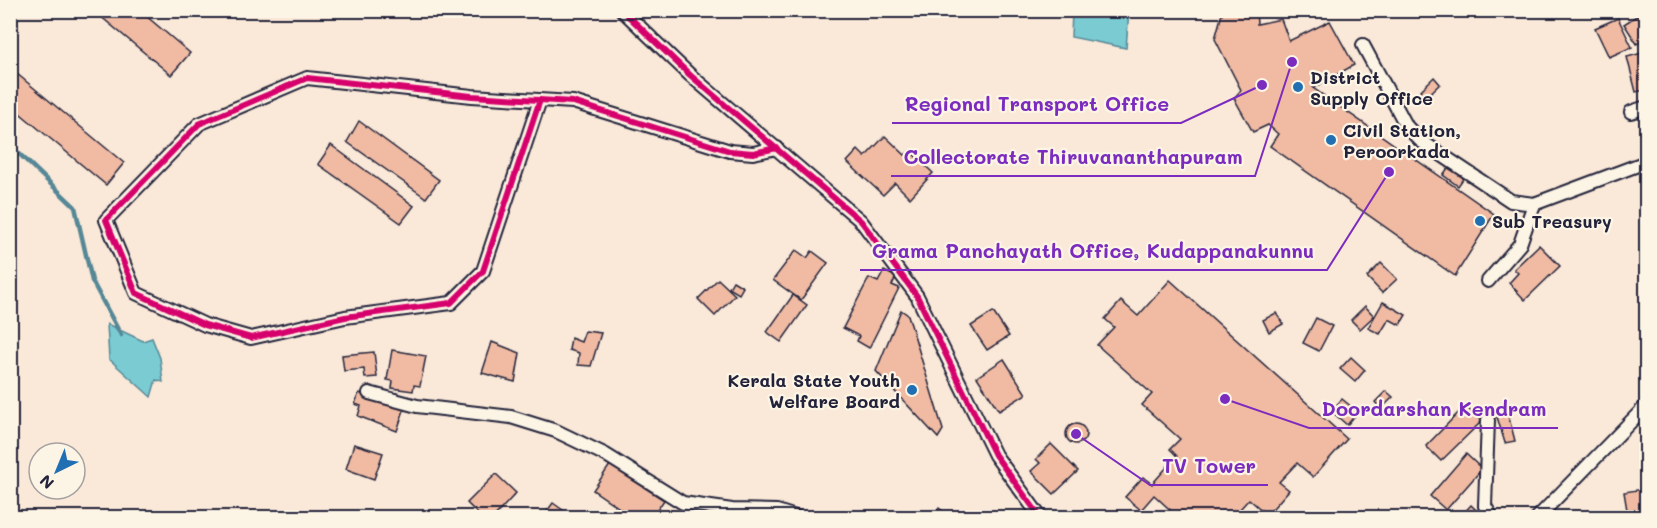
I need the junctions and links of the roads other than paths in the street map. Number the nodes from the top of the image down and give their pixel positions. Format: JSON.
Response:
{"nodes":[{"id":1,"x":622,"y":10,"type":"edge"},
{"id":2,"x":1363,"y":45,"type":"dead end"},
{"id":3,"x":540,"y":100,"type":"junction"},
{"id":4,"x":1647,"y":107,"type":"edge"},
{"id":5,"x":1631,"y":112,"type":"dead end"},
{"id":6,"x":777,"y":148,"type":"junction"},
{"id":7,"x":1647,"y":162,"type":"edge"},
{"id":8,"x":1534,"y":204,"type":"junction"},
{"id":9,"x":1488,"y":281,"type":"dead end"},
{"id":10,"x":369,"y":393,"type":"dead end"},
{"id":11,"x":1647,"y":406,"type":"edge"},
{"id":12,"x":1488,"y":420,"type":"dead end"},
{"id":13,"x":799,"y":518,"type":"edge"},
{"id":14,"x":1041,"y":518,"type":"edge"},
{"id":15,"x":1492,"y":518,"type":"edge"},
{"id":16,"x":1537,"y":518,"type":"edge"}],
"edges":[{"from":1,"to":6,"type":"street"},
{"from":2,"to":8,"type":"street"},
{"from":3,"to":3,"type":"street"},
{"from":3,"to":6,"type":"street"},
{"from":4,"to":5,"type":"street"},
{"from":6,"to":14,"type":"street"},
{"from":7,"to":8,"type":"street"},
{"from":8,"to":9,"type":"street"},
{"from":10,"to":13,"type":"street"},
{"from":11,"to":16,"type":"street"},
{"from":12,"to":15,"type":"street"}]}
